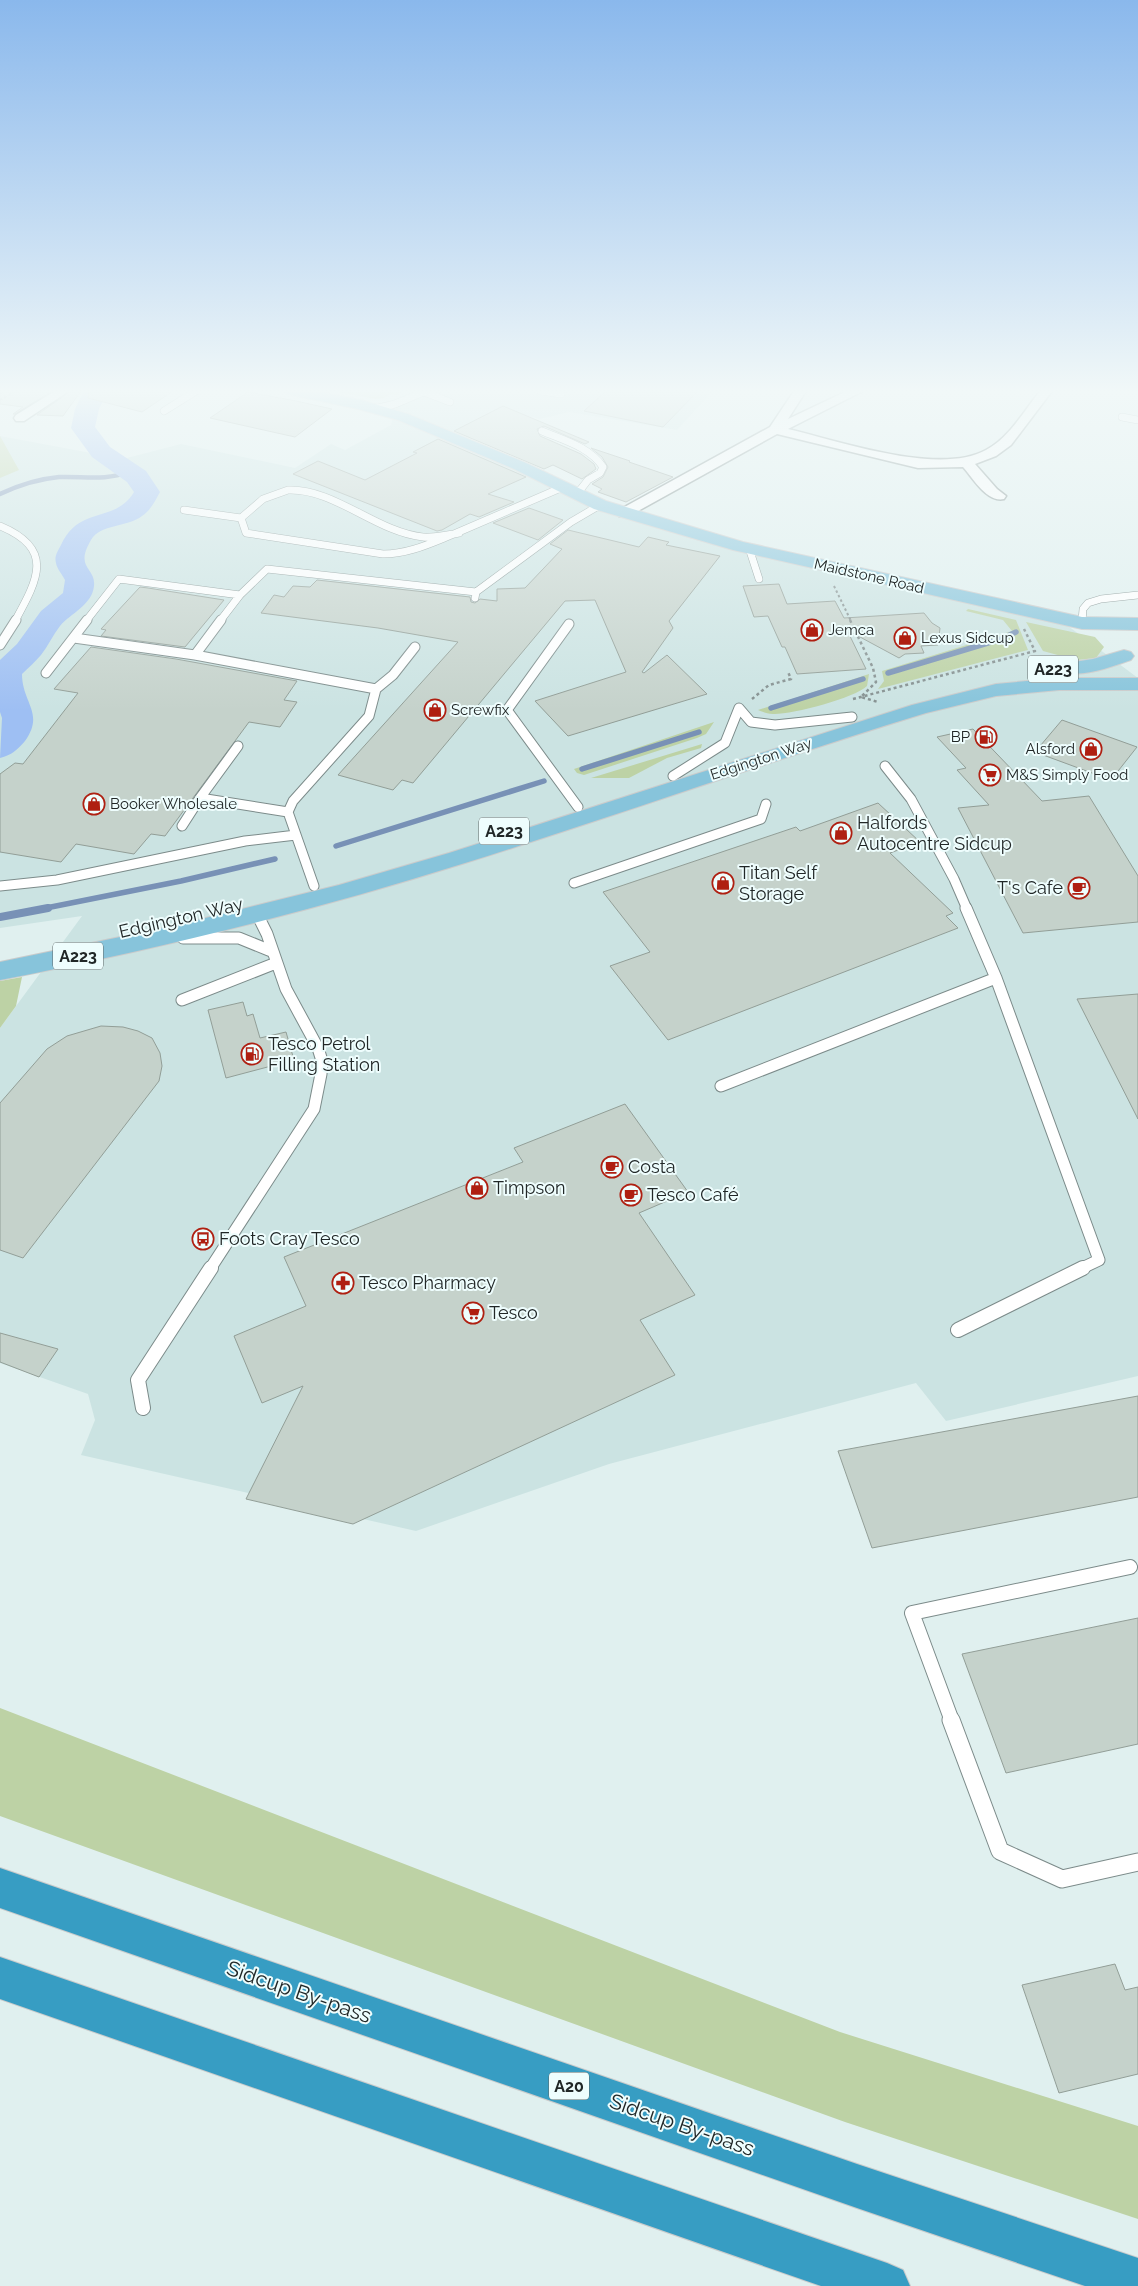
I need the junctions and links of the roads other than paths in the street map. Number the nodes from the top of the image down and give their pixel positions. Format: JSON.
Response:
{"nodes":[{"id":1,"x":267,"y":498,"type":"edge"},
{"id":2,"x":323,"y":498,"type":"edge"},
{"id":3,"x":552,"y":498,"type":"edge"},
{"id":4,"x":584,"y":498,"type":"edge"},
{"id":5,"x":652,"y":498,"type":"edge"},
{"id":6,"x":600,"y":505,"type":"junction"},
{"id":7,"x":184,"y":510,"type":"dead end"},
{"id":8,"x":624,"y":513,"type":"junction"},
{"id":9,"x":241,"y":518,"type":"junction"},
{"id":10,"x":0,"y":526,"type":"edge"},
{"id":11,"x":458,"y":533,"type":"junction"},
{"id":12,"x":749,"y":548,"type":"junction"},
{"id":13,"x":770,"y":553,"type":"junction"},
{"id":14,"x":755,"y":567,"type":"junction"},
{"id":15,"x":759,"y":579,"type":"dead end"},
{"id":16,"x":240,"y":595,"type":"junction"},
{"id":17,"x":1138,"y":595,"type":"edge"},
{"id":18,"x":1082,"y":622,"type":"junction"},
{"id":19,"x":569,"y":624,"type":"dead end"},
{"id":20,"x":1138,"y":624,"type":"edge"},
{"id":21,"x":1138,"y":628,"type":"edge"},
{"id":22,"x":74,"y":638,"type":"junction"},
{"id":23,"x":0,"y":645,"type":"edge"},
{"id":24,"x":415,"y":648,"type":"dead end"},
{"id":25,"x":1124,"y":654,"type":"junction"},
{"id":26,"x":195,"y":655,"type":"junction"},
{"id":27,"x":46,"y":673,"type":"dead end"},
{"id":28,"x":1138,"y":673,"type":"edge"},
{"id":29,"x":1138,"y":684,"type":"edge"},
{"id":30,"x":376,"y":689,"type":"junction"},
{"id":31,"x":868,"y":709,"type":"junction"},
{"id":32,"x":238,"y":746,"type":"dead end"},
{"id":33,"x":885,"y":766,"type":"dead end"},
{"id":34,"x":673,"y":776,"type":"junction"},
{"id":35,"x":200,"y":798,"type":"junction"},
{"id":36,"x":766,"y":804,"type":"dead end"},
{"id":37,"x":288,"y":812,"type":"junction"},
{"id":38,"x":582,"y":812,"type":"junction"},
{"id":39,"x":182,"y":826,"type":"dead end"},
{"id":40,"x":296,"y":836,"type":"junction"},
{"id":41,"x":574,"y":883,"type":"dead end"},
{"id":42,"x":0,"y":886,"type":"edge"},
{"id":43,"x":318,"y":892,"type":"junction"},
{"id":44,"x":262,"y":922,"type":"junction"},
{"id":45,"x":156,"y":940,"type":"junction"},
{"id":46,"x":272,"y":951,"type":"junction"},
{"id":47,"x":6,"y":962,"type":"edge"},
{"id":48,"x":276,"y":963,"type":"junction"},
{"id":49,"x":996,"y":978,"type":"junction"},
{"id":50,"x":182,"y":1000,"type":"dead end"},
{"id":51,"x":721,"y":1086,"type":"dead end"},
{"id":52,"x":958,"y":1330,"type":"dead end"},
{"id":53,"x":143,"y":1408,"type":"dead end"},
{"id":54,"x":1130,"y":1567,"type":"dead end"},
{"id":55,"x":1138,"y":1862,"type":"edge"},
{"id":56,"x":0,"y":1888,"type":"edge"},
{"id":57,"x":0,"y":1978,"type":"edge"},
{"id":58,"x":1138,"y":2281,"type":"edge"},
{"id":59,"x":887,"y":2286,"type":"edge"}],
"edges":[{"from":1,"to":9,"type":"lane"},
{"from":2,"to":11,"type":"lane"},
{"from":3,"to":11,"type":"lane"},
{"from":4,"to":6,"type":"main road","name":"Maidstone Road"},
{"from":5,"to":8,"type":"street"},
{"from":6,"to":8,"type":"main road","name":"Maidstone Road"},
{"from":6,"to":16,"type":"lane"},
{"from":7,"to":9,"type":"lane"},
{"from":8,"to":12,"type":"main road","name":"Maidstone Road"},
{"from":9,"to":11,"type":"lane"},
{"from":10,"to":23,"type":"lane"},
{"from":12,"to":13,"type":"main road","name":"Maidstone Road"},
{"from":12,"to":14,"type":"lane"},
{"from":13,"to":14,"type":"lane"},
{"from":13,"to":18,"type":"main road","name":"Maidstone Road"},
{"from":14,"to":15,"type":"lane"},
{"from":16,"to":22,"type":"lane"},
{"from":16,"to":26,"type":"lane"},
{"from":17,"to":18,"type":"lane"},
{"from":18,"to":20,"type":"main road","name":"Maidstone Road"},
{"from":18,"to":25,"type":"main road","name":"Maidstone Road"},
{"from":19,"to":38,"type":"lane"},
{"from":21,"to":25,"type":"main road"},
{"from":22,"to":26,"type":"lane"},
{"from":22,"to":27,"type":"lane"},
{"from":24,"to":30,"type":"lane"},
{"from":25,"to":28,"type":"main road","name":"Maidstone Road"},
{"from":25,"to":31,"type":"main road","name":"Edgington Way","number":"A223"},
{"from":26,"to":30,"type":"lane"},
{"from":29,"to":31,"type":"main road","name":"Edgington Way","number":"A223"},
{"from":30,"to":37,"type":"lane"},
{"from":31,"to":34,"type":"main road","name":"Edgington Way","number":"A223"},
{"from":31,"to":34,"type":"lane"},
{"from":31,"to":38,"type":"main road","name":"Edgington Way","number":"A223"},
{"from":32,"to":35,"type":"lane"},
{"from":33,"to":49,"type":"lane"},
{"from":34,"to":38,"type":"main road","name":"Edgington Way","number":"A223"},
{"from":35,"to":37,"type":"lane"},
{"from":35,"to":39,"type":"lane"},
{"from":36,"to":41,"type":"lane"},
{"from":37,"to":40,"type":"lane"},
{"from":38,"to":43,"type":"main road","name":"Edgington Way","number":"A223"},
{"from":38,"to":43,"type":"main road","name":"Edgington Way","number":"A223"},
{"from":40,"to":42,"type":"lane"},
{"from":40,"to":43,"type":"lane"},
{"from":43,"to":44,"type":"main road","name":"Edgington Way","number":"A223"},
{"from":43,"to":47,"type":"main road","name":"Edgington Way","number":"A223"},
{"from":44,"to":45,"type":"main road","name":"Edgington Way","number":"A223"},
{"from":44,"to":46,"type":"lane"},
{"from":44,"to":47,"type":"main road","name":"Edgington Way","number":"A223"},
{"from":45,"to":46,"type":"lane"},
{"from":45,"to":47,"type":"main road","name":"Edgington Way","number":"A223"},
{"from":46,"to":48,"type":"lane"},
{"from":48,"to":50,"type":"lane"},
{"from":48,"to":53,"type":"lane"},
{"from":49,"to":51,"type":"lane"},
{"from":49,"to":52,"type":"lane"},
{"from":54,"to":55,"type":"lane"},
{"from":56,"to":58,"type":"highway","name":"Sidcup By-pass","number":"A20"},
{"from":57,"to":59,"type":"highway"}]}
